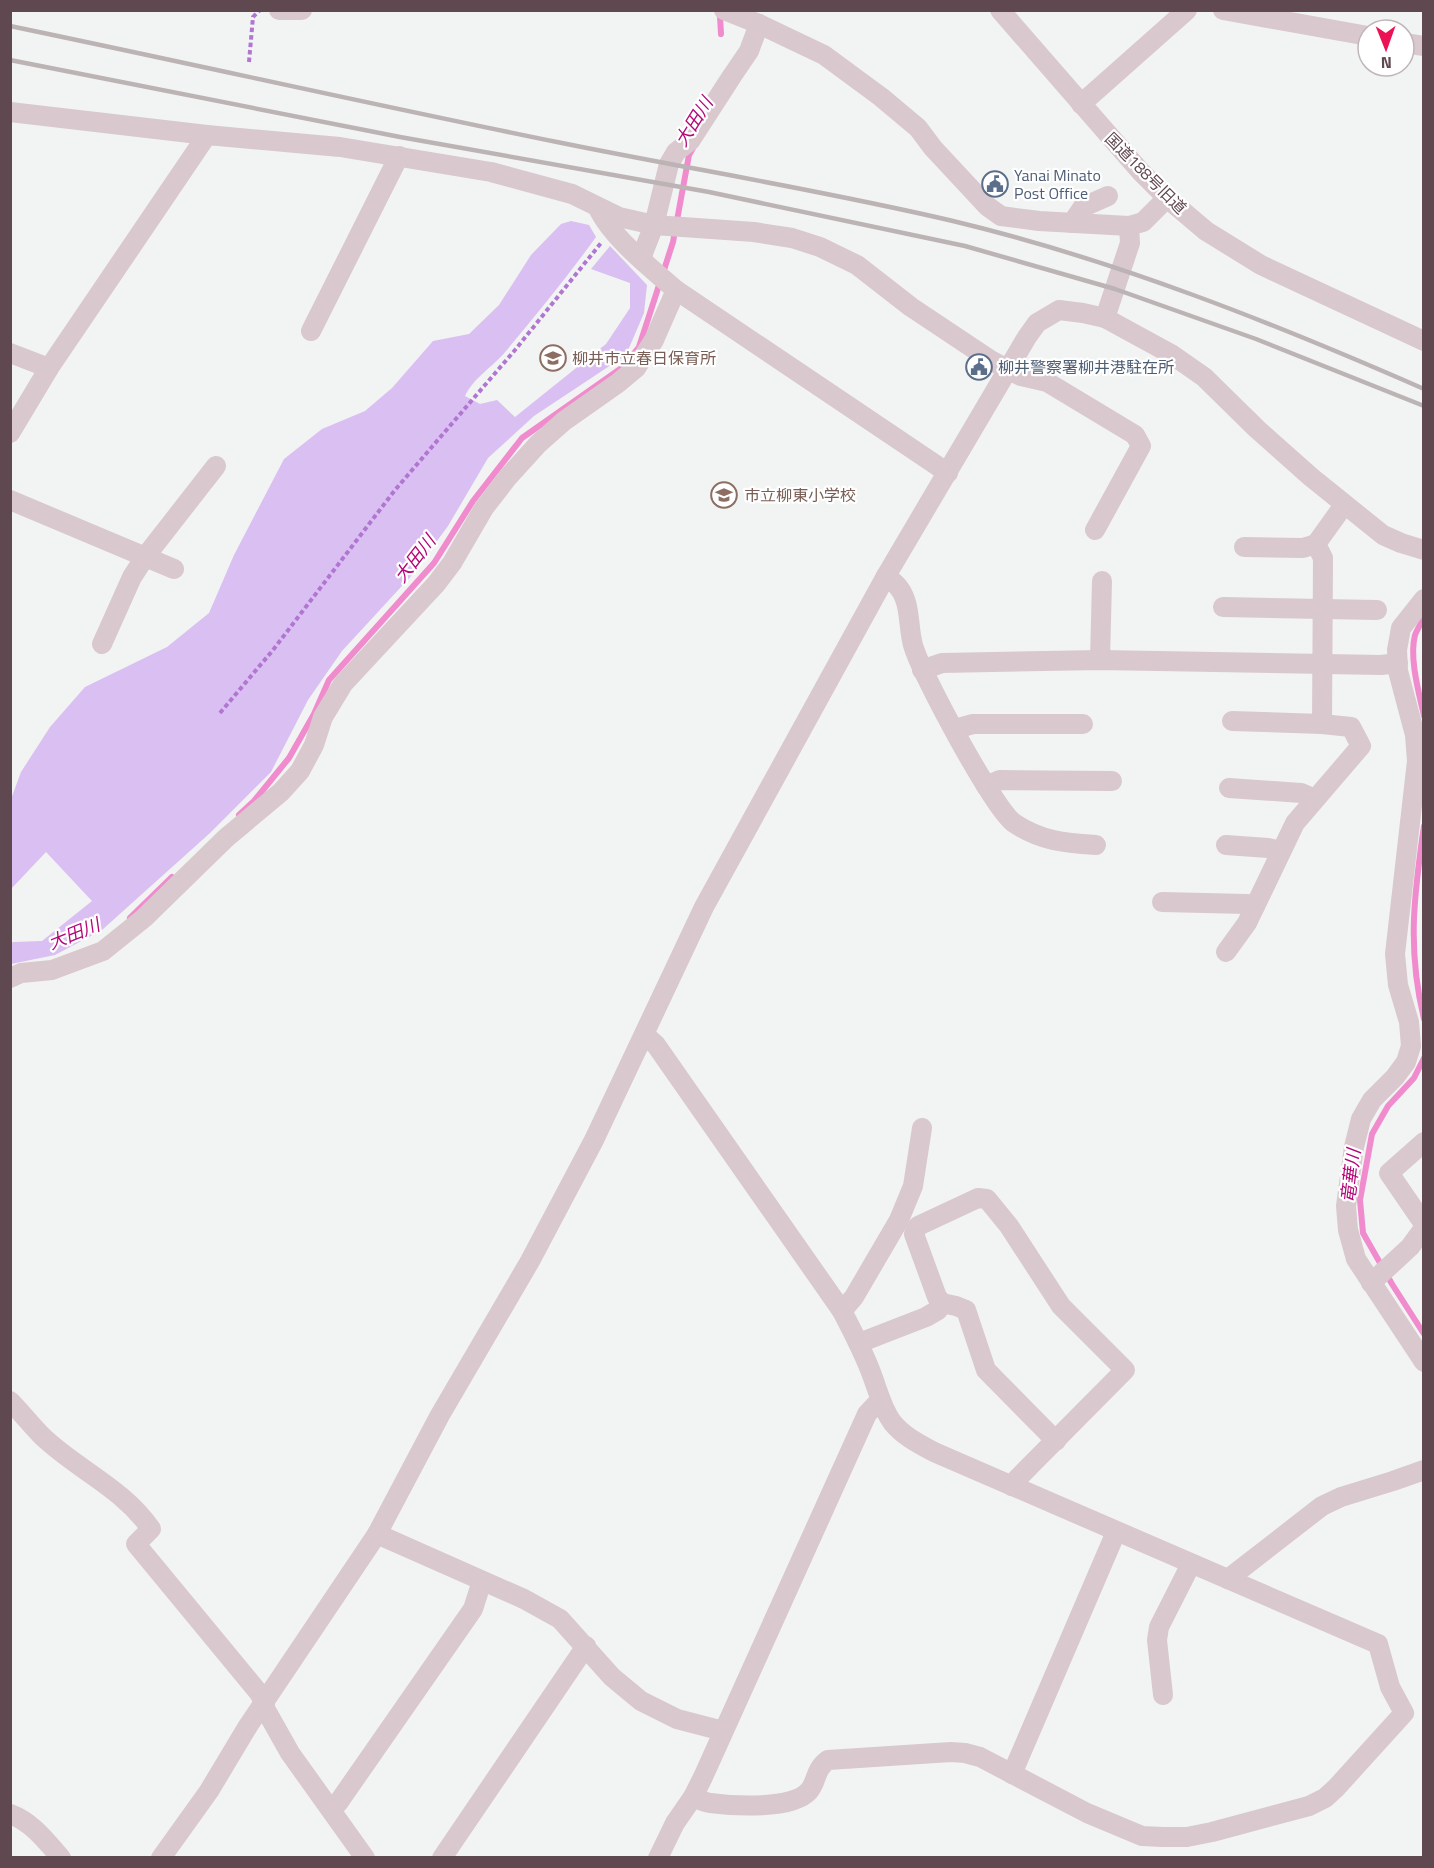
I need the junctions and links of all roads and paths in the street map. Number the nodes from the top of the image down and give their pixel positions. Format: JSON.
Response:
{"nodes":[{"id":1,"x":260,"y":10,"type":"edge"},
{"id":2,"x":279,"y":10,"type":"edge"},
{"id":3,"x":302,"y":10,"type":"edge"},
{"id":4,"x":724,"y":10,"type":"edge"},
{"id":5,"x":1000,"y":10,"type":"edge"},
{"id":6,"x":1187,"y":10,"type":"edge"},
{"id":7,"x":1223,"y":10,"type":"edge"},
{"id":8,"x":759,"y":24,"type":"junction"},
{"id":9,"x":1356,"y":34,"type":"edge"},
{"id":10,"x":249,"y":62,"type":"dead end"},
{"id":11,"x":1081,"y":104,"type":"junction"},
{"id":12,"x":10,"y":112,"type":"edge"},
{"id":13,"x":207,"y":135,"type":"junction"},
{"id":14,"x":399,"y":156,"type":"junction"},
{"id":15,"x":1108,"y":196,"type":"dead end"},
{"id":16,"x":1167,"y":198,"type":"junction"},
{"id":17,"x":597,"y":206,"type":"junction"},
{"id":18,"x":1072,"y":223,"type":"junction"},
{"id":19,"x":654,"y":225,"type":"junction"},
{"id":20,"x":1129,"y":226,"type":"junction"},
{"id":21,"x":612,"y":229,"type":"junction"},
{"id":22,"x":660,"y":277,"type":"junction"},
{"id":23,"x":1105,"y":318,"type":"junction"},
{"id":24,"x":311,"y":331,"type":"dead end"},
{"id":25,"x":1424,"y":341,"type":"edge"},
{"id":26,"x":10,"y":353,"type":"edge"},
{"id":27,"x":50,"y":368,"type":"junction"},
{"id":28,"x":1009,"y":369,"type":"junction"},
{"id":29,"x":10,"y":434,"type":"edge"},
{"id":30,"x":216,"y":466,"type":"dead end"},
{"id":31,"x":948,"y":473,"type":"junction"},
{"id":32,"x":10,"y":500,"type":"edge"},
{"id":33,"x":1344,"y":505,"type":"junction"},
{"id":34,"x":1095,"y":530,"type":"dead end"},
{"id":35,"x":1316,"y":544,"type":"junction"},
{"id":36,"x":1244,"y":547,"type":"dead end"},
{"id":37,"x":1424,"y":550,"type":"edge"},
{"id":38,"x":145,"y":557,"type":"junction"},
{"id":39,"x":174,"y":569,"type":"dead end"},
{"id":40,"x":886,"y":576,"type":"junction"},
{"id":41,"x":1102,"y":581,"type":"dead end"},
{"id":42,"x":1424,"y":599,"type":"edge"},
{"id":43,"x":1223,"y":607,"type":"dead end"},
{"id":44,"x":1322,"y":609,"type":"junction"},
{"id":45,"x":1377,"y":610,"type":"dead end"},
{"id":46,"x":102,"y":644,"type":"dead end"},
{"id":47,"x":1100,"y":660,"type":"junction"},
{"id":48,"x":1398,"y":663,"type":"junction"},
{"id":49,"x":1322,"y":664,"type":"junction"},
{"id":50,"x":922,"y":670,"type":"junction"},
{"id":51,"x":220,"y":713,"type":"dead end"},
{"id":52,"x":1232,"y":721,"type":"dead end"},
{"id":53,"x":1083,"y":724,"type":"dead end"},
{"id":54,"x":1322,"y":724,"type":"junction"},
{"id":55,"x":955,"y":729,"type":"junction"},
{"id":56,"x":1112,"y":781,"type":"dead end"},
{"id":57,"x":986,"y":786,"type":"junction"},
{"id":58,"x":1229,"y":788,"type":"dead end"},
{"id":59,"x":1315,"y":800,"type":"junction"},
{"id":60,"x":1096,"y":845,"type":"dead end"},
{"id":61,"x":1226,"y":845,"type":"dead end"},
{"id":62,"x":1280,"y":851,"type":"junction"},
{"id":63,"x":1162,"y":902,"type":"dead end"},
{"id":64,"x":1255,"y":906,"type":"junction"},
{"id":65,"x":1226,"y":952,"type":"dead end"},
{"id":66,"x":10,"y":978,"type":"edge"},
{"id":67,"x":645,"y":1035,"type":"junction"},
{"id":68,"x":922,"y":1128,"type":"dead end"},
{"id":69,"x":1424,"y":1142,"type":"edge"},
{"id":70,"x":1424,"y":1226,"type":"edge"},
{"id":71,"x":1371,"y":1283,"type":"junction"},
{"id":72,"x":942,"y":1303,"type":"junction"},
{"id":73,"x":842,"y":1311,"type":"junction"},
{"id":74,"x":859,"y":1343,"type":"junction"},
{"id":75,"x":1424,"y":1362,"type":"edge"},
{"id":76,"x":880,"y":1400,"type":"junction"},
{"id":77,"x":10,"y":1401,"type":"edge"},
{"id":78,"x":1056,"y":1441,"type":"junction"},
{"id":79,"x":1424,"y":1470,"type":"edge"},
{"id":80,"x":1012,"y":1486,"type":"junction"},
{"id":81,"x":1116,"y":1532,"type":"junction"},
{"id":82,"x":377,"y":1534,"type":"junction"},
{"id":83,"x":1191,"y":1564,"type":"junction"},
{"id":84,"x":1228,"y":1579,"type":"junction"},
{"id":85,"x":482,"y":1581,"type":"junction"},
{"id":86,"x":586,"y":1646,"type":"junction"},
{"id":87,"x":1163,"y":1695,"type":"dead end"},
{"id":88,"x":264,"y":1704,"type":"junction"},
{"id":89,"x":723,"y":1731,"type":"junction"},
{"id":90,"x":1012,"y":1774,"type":"junction"},
{"id":91,"x":693,"y":1797,"type":"junction"},
{"id":92,"x":330,"y":1808,"type":"junction"},
{"id":93,"x":10,"y":1814,"type":"edge"},
{"id":94,"x":61,"y":1857,"type":"edge"},
{"id":95,"x":160,"y":1857,"type":"edge"},
{"id":96,"x":365,"y":1857,"type":"edge"},
{"id":97,"x":442,"y":1857,"type":"edge"},
{"id":98,"x":658,"y":1857,"type":"edge"}],
"edges":[{"from":1,"to":10,"type":"path"},
{"from":2,"to":3,"type":"street"},
{"from":4,"to":8,"type":"street"},
{"from":5,"to":11,"type":"street","name":"国道188号旧道"},
{"from":6,"to":11,"type":"street"},
{"from":7,"to":9,"type":"street"},
{"from":8,"to":18,"type":"street"},
{"from":8,"to":19,"type":"street"},
{"from":11,"to":16,"type":"street","name":"国道188号旧道"},
{"from":12,"to":13,"type":"street"},
{"from":13,"to":14,"type":"street"},
{"from":13,"to":27,"type":"street"},
{"from":14,"to":17,"type":"street"},
{"from":14,"to":24,"type":"street"},
{"from":15,"to":18,"type":"street"},
{"from":16,"to":20,"type":"street"},
{"from":16,"to":25,"type":"street","name":"国道188号旧道"},
{"from":17,"to":19,"type":"street"},
{"from":17,"to":21,"type":"street"},
{"from":18,"to":20,"type":"street"},
{"from":19,"to":22,"type":"street"},
{"from":19,"to":28,"type":"street"},
{"from":20,"to":23,"type":"street"},
{"from":21,"to":22,"type":"street"},
{"from":21,"to":51,"type":"path"},
{"from":22,"to":31,"type":"street"},
{"from":22,"to":66,"type":"street"},
{"from":23,"to":28,"type":"street"},
{"from":23,"to":33,"type":"street"},
{"from":26,"to":27,"type":"street"},
{"from":27,"to":29,"type":"street"},
{"from":28,"to":31,"type":"street"},
{"from":28,"to":34,"type":"street"},
{"from":30,"to":38,"type":"street"},
{"from":31,"to":40,"type":"street"},
{"from":32,"to":38,"type":"street"},
{"from":33,"to":35,"type":"street"},
{"from":33,"to":37,"type":"street"},
{"from":35,"to":36,"type":"street"},
{"from":35,"to":44,"type":"street"},
{"from":38,"to":39,"type":"street"},
{"from":38,"to":46,"type":"street"},
{"from":40,"to":50,"type":"street"},
{"from":40,"to":67,"type":"street"},
{"from":41,"to":47,"type":"street"},
{"from":42,"to":48,"type":"street"},
{"from":43,"to":44,"type":"street"},
{"from":44,"to":45,"type":"street"},
{"from":44,"to":49,"type":"street"},
{"from":47,"to":49,"type":"street"},
{"from":47,"to":50,"type":"street"},
{"from":48,"to":49,"type":"street"},
{"from":48,"to":71,"type":"street"},
{"from":49,"to":54,"type":"street"},
{"from":50,"to":55,"type":"street"},
{"from":52,"to":54,"type":"street"},
{"from":53,"to":55,"type":"street"},
{"from":54,"to":59,"type":"street"},
{"from":55,"to":57,"type":"street"},
{"from":56,"to":57,"type":"street"},
{"from":57,"to":60,"type":"street"},
{"from":58,"to":59,"type":"street"},
{"from":59,"to":62,"type":"street"},
{"from":61,"to":62,"type":"street"},
{"from":62,"to":64,"type":"street"},
{"from":63,"to":64,"type":"street"},
{"from":64,"to":65,"type":"street"},
{"from":67,"to":73,"type":"street"},
{"from":67,"to":82,"type":"street"},
{"from":68,"to":73,"type":"street"},
{"from":69,"to":70,"type":"street"},
{"from":70,"to":71,"type":"street"},
{"from":71,"to":75,"type":"street"},
{"from":72,"to":74,"type":"street"},
{"from":72,"to":78,"type":"street"},
{"from":72,"to":78,"type":"street"},
{"from":73,"to":74,"type":"street"},
{"from":74,"to":76,"type":"street"},
{"from":76,"to":80,"type":"street"},
{"from":76,"to":89,"type":"street"},
{"from":77,"to":88,"type":"street"},
{"from":78,"to":80,"type":"street"},
{"from":79,"to":84,"type":"street"},
{"from":80,"to":81,"type":"street"},
{"from":81,"to":83,"type":"street"},
{"from":81,"to":90,"type":"street"},
{"from":82,"to":85,"type":"street"},
{"from":82,"to":88,"type":"street"},
{"from":83,"to":84,"type":"street"},
{"from":83,"to":87,"type":"street"},
{"from":84,"to":90,"type":"street"},
{"from":85,"to":86,"type":"street"},
{"from":85,"to":92,"type":"street"},
{"from":86,"to":89,"type":"street"},
{"from":86,"to":97,"type":"street"},
{"from":88,"to":92,"type":"street"},
{"from":88,"to":95,"type":"street"},
{"from":89,"to":91,"type":"street"},
{"from":90,"to":91,"type":"street"},
{"from":91,"to":98,"type":"street"},
{"from":92,"to":96,"type":"street"},
{"from":93,"to":94,"type":"street"}]}
